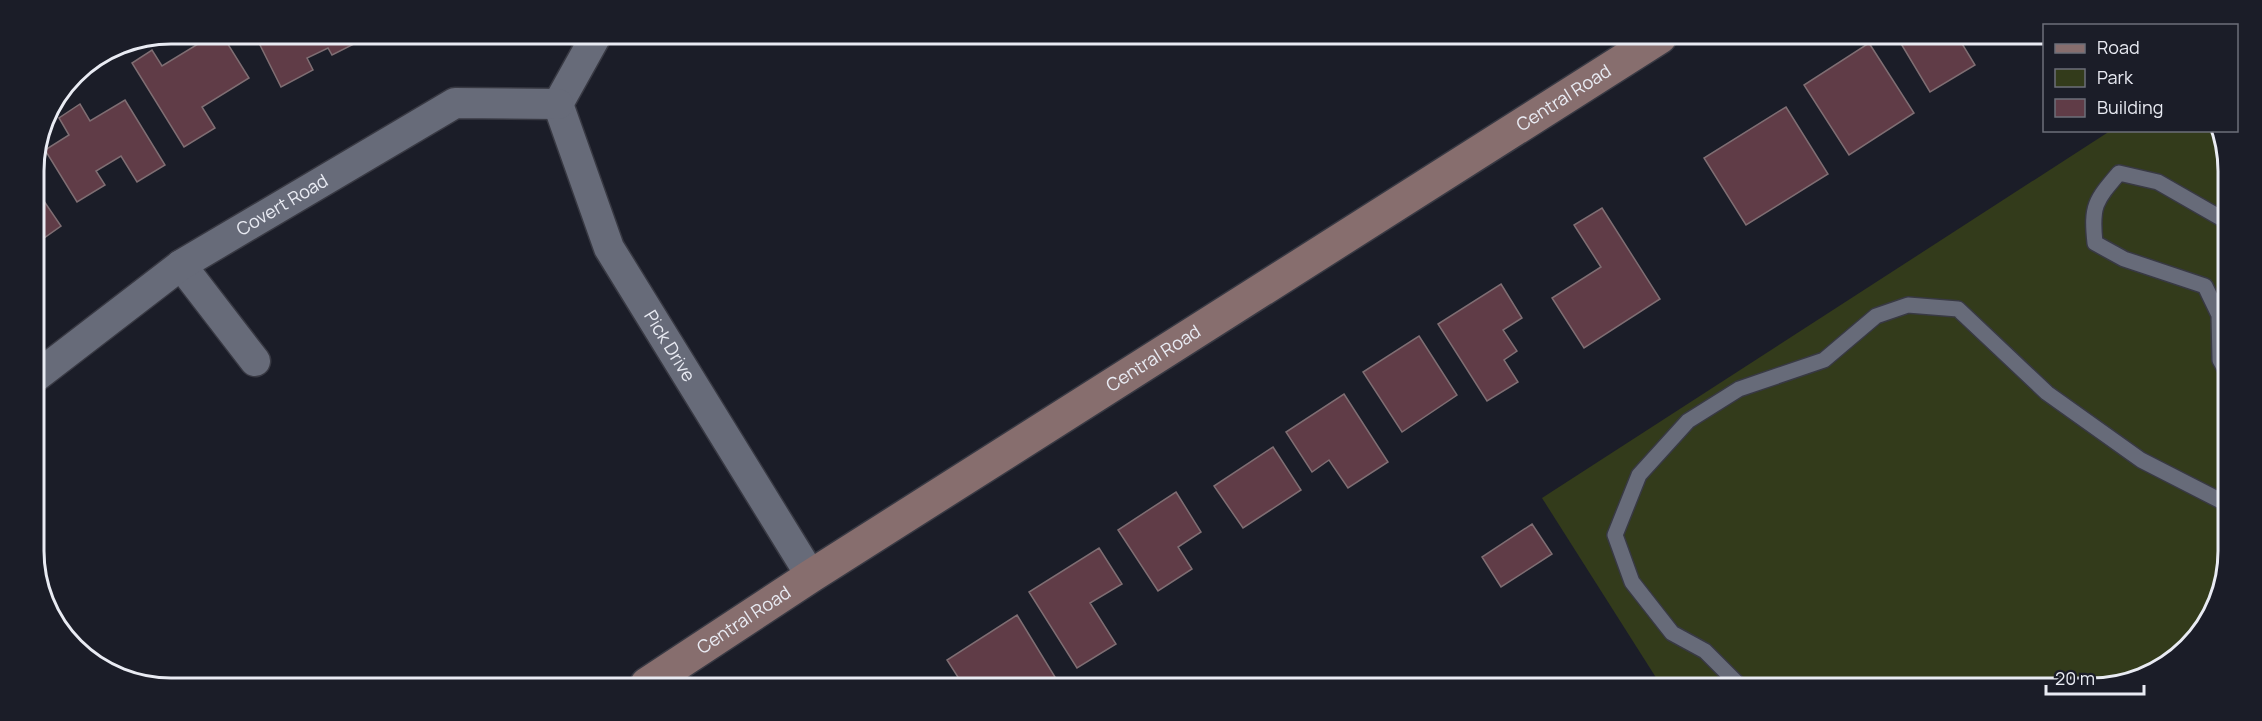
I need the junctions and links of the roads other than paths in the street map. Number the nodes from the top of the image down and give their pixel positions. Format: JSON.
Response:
{"nodes":[{"id":1,"x":591,"y":44,"type":"edge"},
{"id":2,"x":1649,"y":44,"type":"edge"},
{"id":3,"x":558,"y":104,"type":"junction"},
{"id":4,"x":2218,"y":216,"type":"edge"},
{"id":5,"x":181,"y":266,"type":"junction"},
{"id":6,"x":2218,"y":313,"type":"edge"},
{"id":7,"x":255,"y":361,"type":"dead end"},
{"id":8,"x":44,"y":370,"type":"edge"},
{"id":9,"x":2218,"y":499,"type":"edge"},
{"id":10,"x":811,"y":576,"type":"junction"},
{"id":11,"x":1731,"y":677,"type":"edge"},
{"id":12,"x":656,"y":678,"type":"edge"}],
"edges":[{"from":1,"to":3,"type":"street"},
{"from":2,"to":10,"type":"main road","name":"Central Road"},
{"from":3,"to":5,"type":"street","name":"Covert Road"},
{"from":3,"to":10,"type":"street","name":"Pick Drive"},
{"from":4,"to":6,"type":"lane"},
{"from":5,"to":7,"type":"street"},
{"from":5,"to":8,"type":"street","name":"Covert Road"},
{"from":9,"to":11,"type":"lane"},
{"from":10,"to":12,"type":"main road","name":"Central Road"}]}
